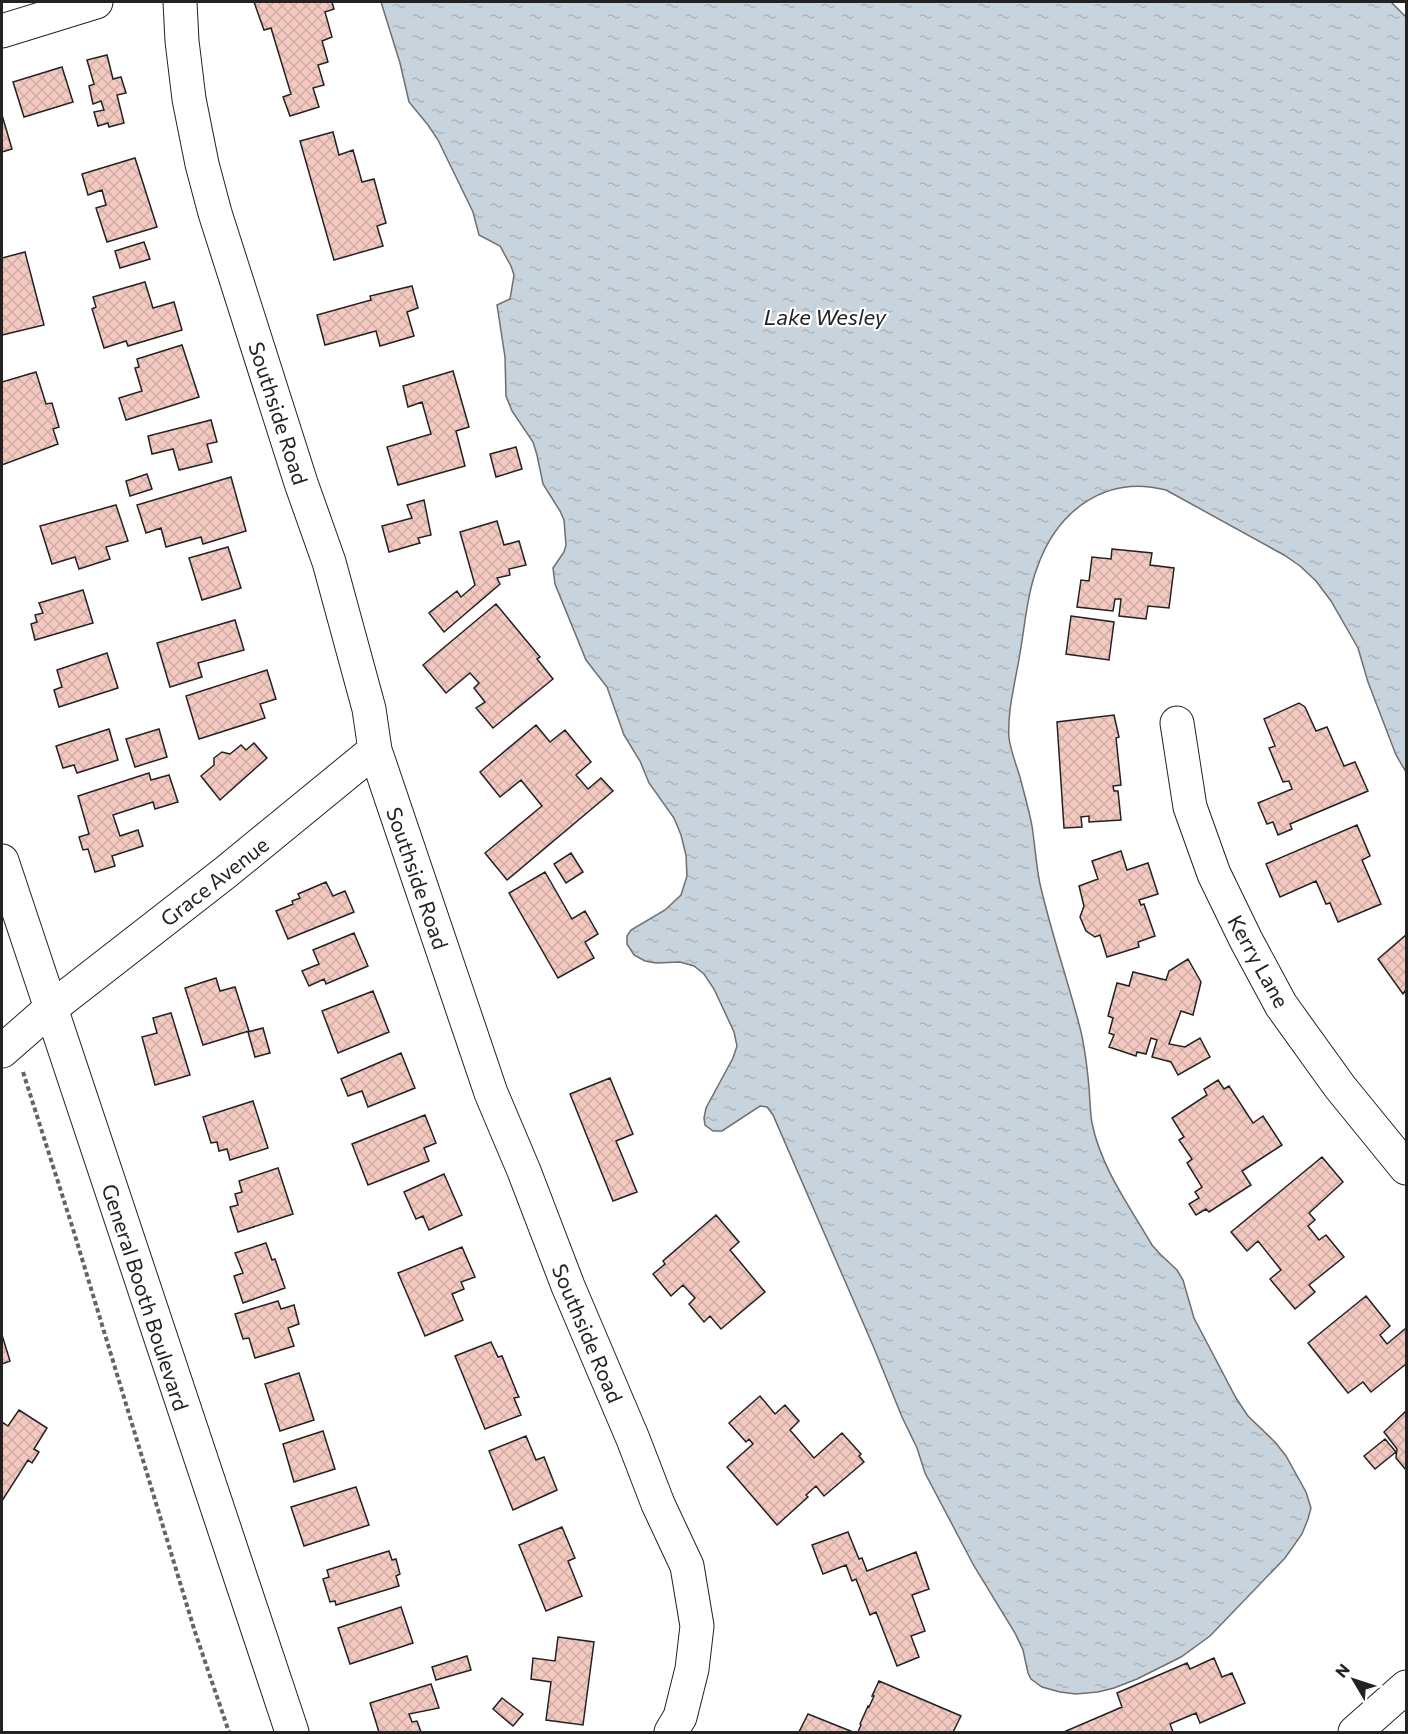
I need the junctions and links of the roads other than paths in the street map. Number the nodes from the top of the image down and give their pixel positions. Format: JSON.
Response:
{"nodes":[{"id":1,"x":96,"y":2,"type":"edge"},
{"id":2,"x":180,"y":2,"type":"edge"},
{"id":3,"x":2,"y":31,"type":"edge"},
{"id":4,"x":1177,"y":723,"type":"dead end"},
{"id":5,"x":375,"y":750,"type":"junction"},
{"id":6,"x":2,"y":861,"type":"edge"},
{"id":7,"x":50,"y":1009,"type":"junction"},
{"id":8,"x":7,"y":1046,"type":"edge"},
{"id":9,"x":1407,"y":1168,"type":"edge"},
{"id":10,"x":1407,"y":1687,"type":"edge"},
{"id":11,"x":292,"y":1732,"type":"edge"},
{"id":12,"x":671,"y":1732,"type":"edge"},
{"id":13,"x":1355,"y":1732,"type":"edge"}],
"edges":[{"from":1,"to":3,"type":"main road"},
{"from":2,"to":5,"type":"main road","name":"Southside Road"},
{"from":4,"to":9,"type":"main road","name":"Kerry Lane"},
{"from":5,"to":7,"type":"main road","name":"Grace Avenue"},
{"from":5,"to":12,"type":"main road","name":"Southside Road"},
{"from":6,"to":7,"type":"main road","name":"General Booth Boulevard"},
{"from":7,"to":8,"type":"main road","name":"Grace Avenue"},
{"from":7,"to":11,"type":"main road","name":"General Booth Boulevard"},
{"from":10,"to":13,"type":"main road"}]}
